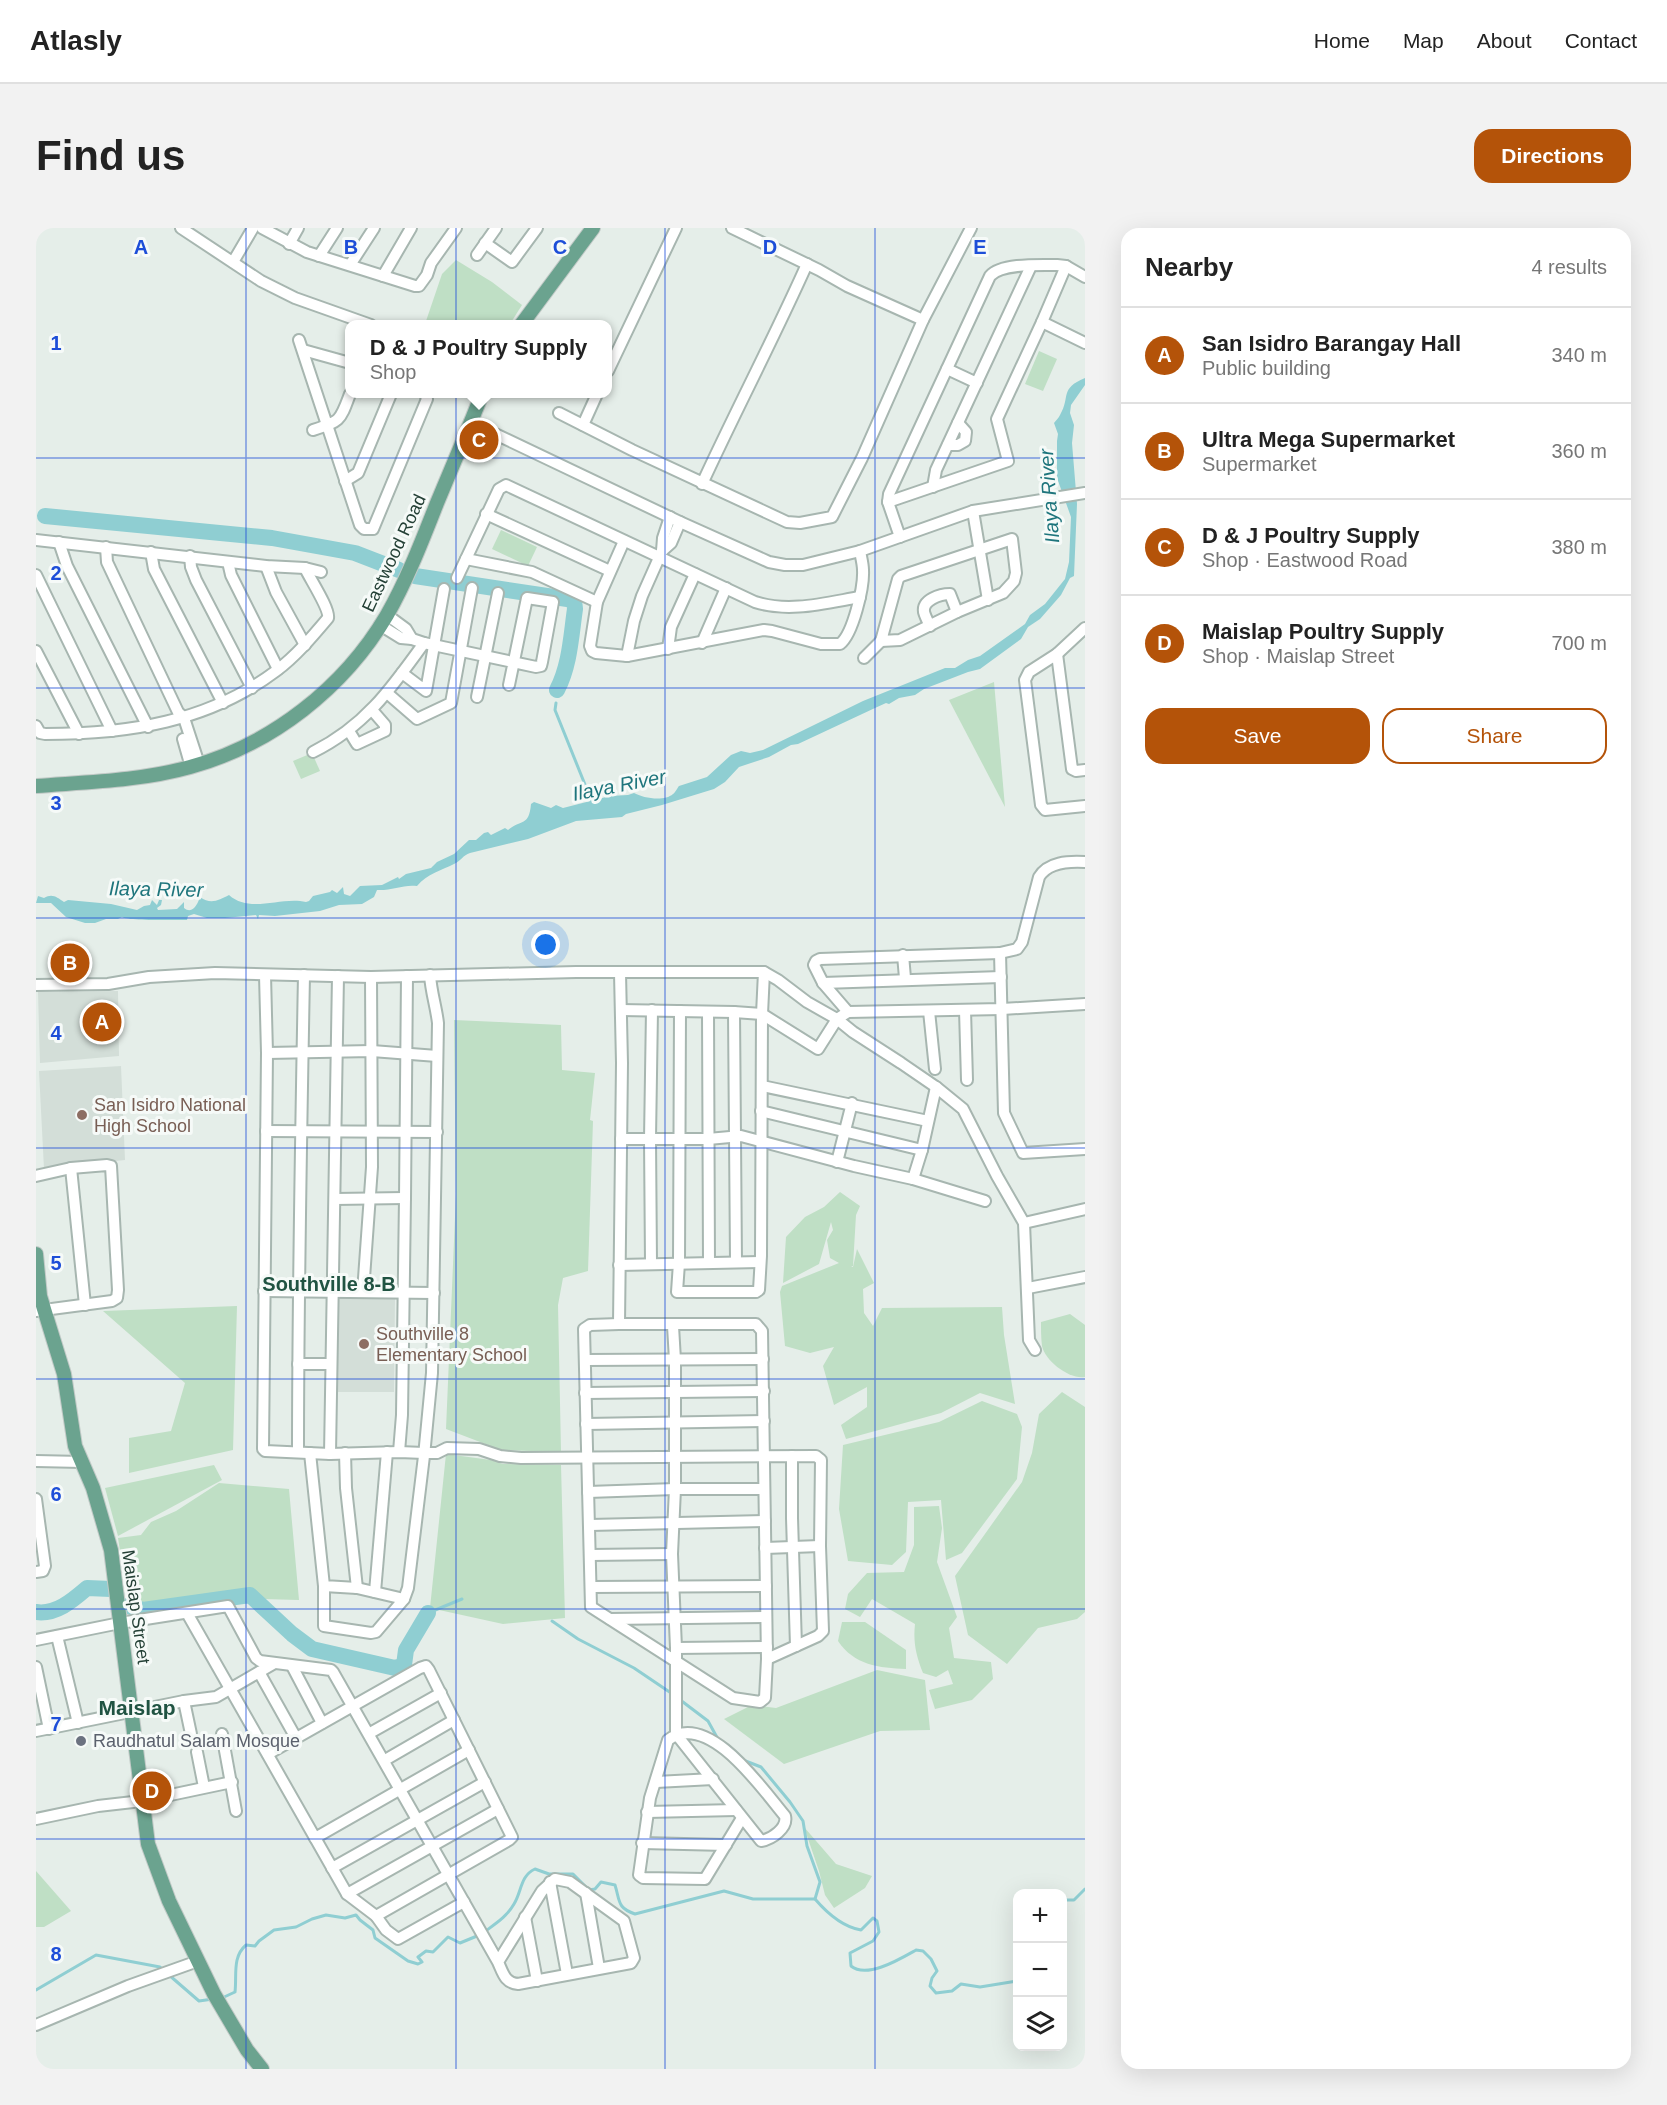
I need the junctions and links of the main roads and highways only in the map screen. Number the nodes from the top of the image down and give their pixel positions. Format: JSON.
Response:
{"nodes":[{"id":1,"x":593,"y":228,"type":"edge"},
{"id":2,"x":524,"y":320,"type":"edge"},
{"id":3,"x":480,"y":398,"type":"edge"},
{"id":4,"x":36,"y":786,"type":"edge"},
{"id":5,"x":36,"y":1254,"type":"edge"},
{"id":6,"x":40,"y":1310,"type":"edge"},
{"id":7,"x":262,"y":2069,"type":"edge"}],
"edges":[{"from":1,"to":2,"type":"main road"},
{"from":3,"to":4,"type":"main road","name":"Eastwood Road"},
{"from":5,"to":6,"type":"main road","name":"Maislap Street"},
{"from":6,"to":7,"type":"main road","name":"Maislap Street"}]}
